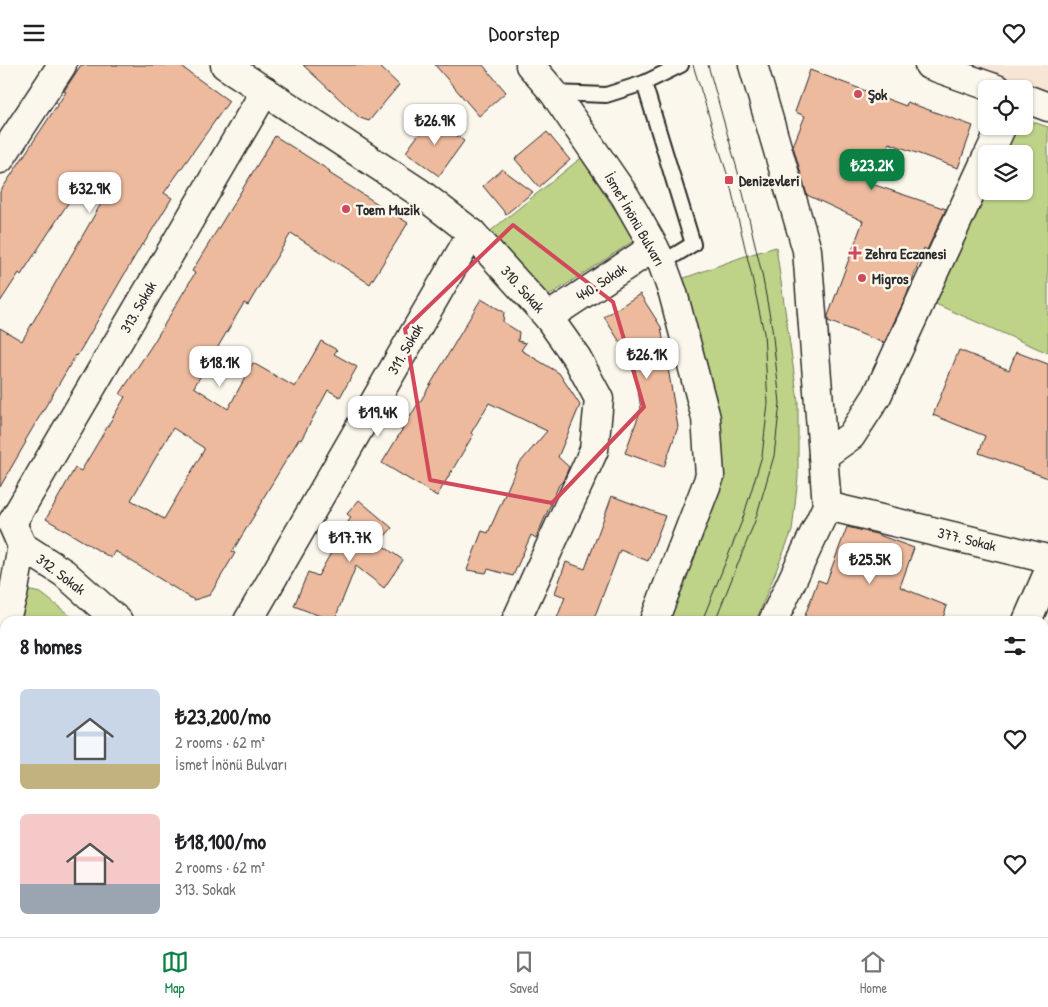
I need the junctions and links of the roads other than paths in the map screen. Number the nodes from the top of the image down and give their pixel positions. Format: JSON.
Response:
{"nodes":[{"id":1,"x":62,"y":65,"type":"edge"},
{"id":2,"x":225,"y":65,"type":"edge"},
{"id":3,"x":530,"y":65,"type":"edge"},
{"id":4,"x":680,"y":65,"type":"edge"},
{"id":5,"x":753,"y":65,"type":"edge"},
{"id":6,"x":929,"y":65,"type":"edge"},
{"id":7,"x":978,"y":82,"type":"edge"},
{"id":8,"x":644,"y":83,"type":"junction"},
{"id":9,"x":265,"y":91,"type":"junction"},
{"id":10,"x":554,"y":93,"type":"junction"},
{"id":11,"x":1033,"y":101,"type":"edge"},
{"id":12,"x":1048,"y":107,"type":"edge"},
{"id":13,"x":3,"y":149,"type":"edge"},
{"id":14,"x":978,"y":176,"type":"edge"},
{"id":15,"x":472,"y":233,"type":"junction"},
{"id":16,"x":658,"y":255,"type":"junction"},
{"id":17,"x":548,"y":317,"type":"junction"},
{"id":18,"x":823,"y":456,"type":"junction"},
{"id":19,"x":827,"y":506,"type":"junction"},
{"id":20,"x":11,"y":528,"type":"edge"},
{"id":21,"x":1048,"y":559,"type":"edge"},
{"id":22,"x":1048,"y":573,"type":"edge"},
{"id":23,"x":7,"y":593,"type":"edge"},
{"id":24,"x":5,"y":616,"type":"edge"},
{"id":25,"x":112,"y":616,"type":"edge"},
{"id":26,"x":251,"y":616,"type":"edge"},
{"id":27,"x":518,"y":616,"type":"edge"},
{"id":28,"x":656,"y":616,"type":"edge"},
{"id":29,"x":775,"y":616,"type":"edge"},
{"id":30,"x":1029,"y":616,"type":"edge"}],
"edges":[{"from":1,"to":13,"type":"street"},
{"from":2,"to":9,"type":"street","name":"310. Sokak"},
{"from":3,"to":10,"type":"street","name":"İsmet İnönü Bulvarı"},
{"from":4,"to":8,"type":"lane"},
{"from":5,"to":18,"type":"street"},
{"from":6,"to":7,"type":"street"},
{"from":8,"to":10,"type":"lane"},
{"from":8,"to":16,"type":"lane"},
{"from":9,"to":15,"type":"street","name":"310. Sokak"},
{"from":9,"to":20,"type":"street","name":"313. Sokak"},
{"from":10,"to":16,"type":"street","name":"İsmet İnönü Bulvarı"},
{"from":11,"to":12,"type":"street"},
{"from":14,"to":18,"type":"street"},
{"from":15,"to":17,"type":"street","name":"310. Sokak"},
{"from":15,"to":26,"type":"street","name":"311. Sokak"},
{"from":16,"to":17,"type":"street","name":"440. Sokak"},
{"from":16,"to":28,"type":"street","name":"İsmet İnönü Bulvarı"},
{"from":17,"to":27,"type":"street","name":"310. Sokak"},
{"from":18,"to":19,"type":"street"},
{"from":19,"to":21,"type":"street","name":"377. Sokak"},
{"from":19,"to":29,"type":"street"},
{"from":20,"to":23,"type":"street","name":"313. Sokak"},
{"from":20,"to":25,"type":"street","name":"312. Sokak"},
{"from":22,"to":30,"type":"street"},
{"from":23,"to":24,"type":"street","name":"313. Sokak"}]}
